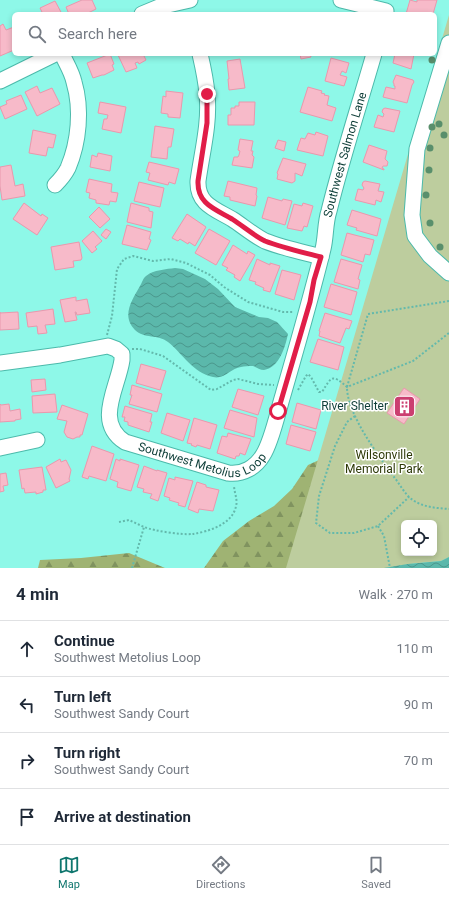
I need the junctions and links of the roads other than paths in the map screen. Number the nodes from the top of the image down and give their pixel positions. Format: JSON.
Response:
{"nodes":[{"id":1,"x":341,"y":0,"type":"edge"},
{"id":2,"x":189,"y":5,"type":"edge"},
{"id":3,"x":387,"y":8,"type":"edge"},
{"id":4,"x":147,"y":12,"type":"edge"},
{"id":5,"x":449,"y":42,"type":"edge"},
{"id":6,"x":51,"y":56,"type":"edge"},
{"id":7,"x":63,"y":56,"type":"edge"},
{"id":8,"x":200,"y":56,"type":"edge"},
{"id":9,"x":373,"y":56,"type":"edge"},
{"id":10,"x":0,"y":81,"type":"edge"},
{"id":11,"x":55,"y":185,"type":"dead end"},
{"id":12,"x":321,"y":257,"type":"junction"},
{"id":13,"x":449,"y":273,"type":"edge"},
{"id":14,"x":0,"y":362,"type":"edge"},
{"id":15,"x":37,"y":440,"type":"dead end"},
{"id":16,"x":0,"y":448,"type":"edge"}],
"edges":[{"from":1,"to":3,"type":"street"},
{"from":2,"to":4,"type":"street"},
{"from":5,"to":13,"type":"street"},
{"from":6,"to":10,"type":"street"},
{"from":7,"to":11,"type":"street"},
{"from":8,"to":12,"type":"street"},
{"from":9,"to":12,"type":"street","name":"Southwest Salmon Lane"},
{"from":12,"to":14,"type":"street","name":"Southwest Metolius Loop"},
{"from":15,"to":16,"type":"street"}]}
